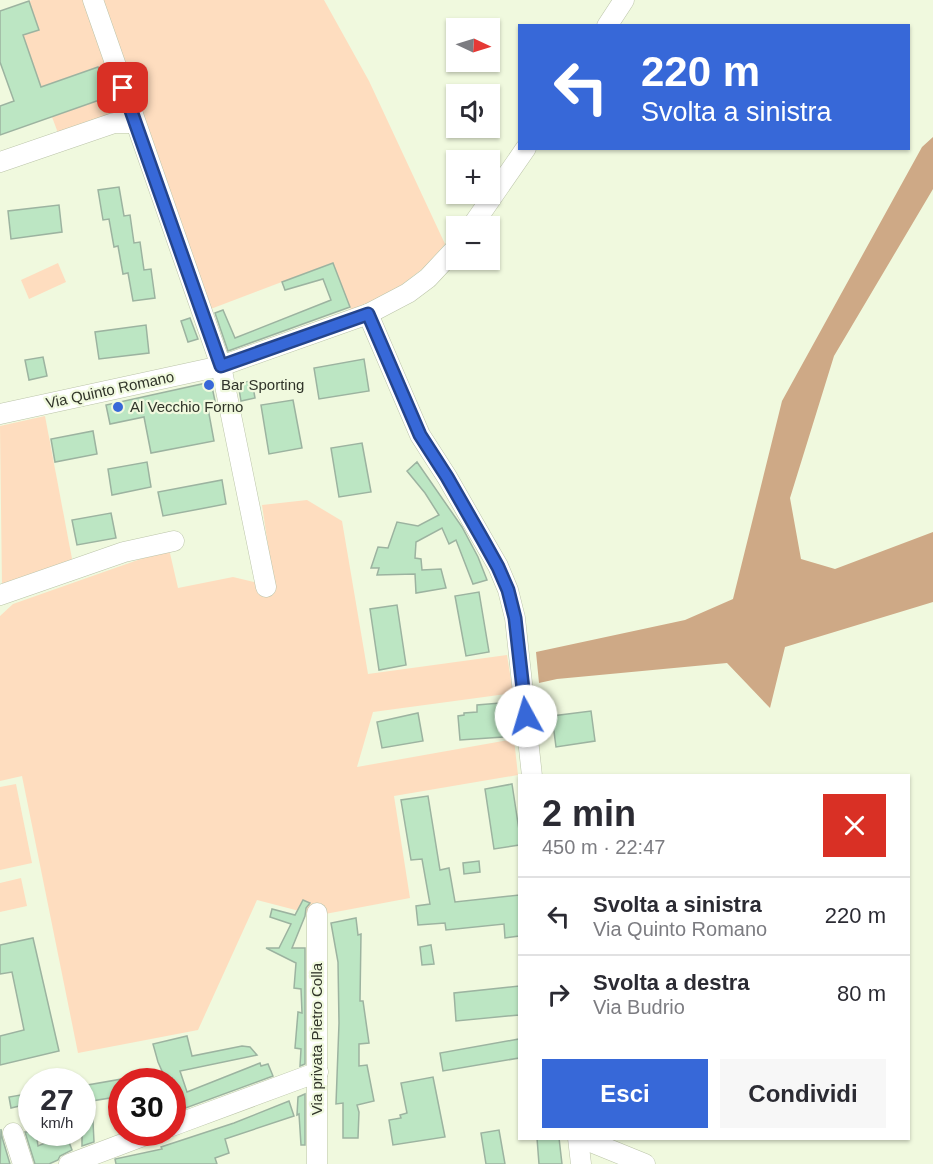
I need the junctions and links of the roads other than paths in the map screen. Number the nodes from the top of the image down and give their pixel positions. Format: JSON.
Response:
{"nodes":[{"id":1,"x":93,"y":0,"type":"edge"},
{"id":2,"x":624,"y":0,"type":"edge"},
{"id":3,"x":608,"y":24,"type":"edge"},
{"id":4,"x":135,"y":123,"type":"junction"},
{"id":5,"x":525,"y":150,"type":"edge"},
{"id":6,"x":0,"y":162,"type":"edge"},
{"id":7,"x":479,"y":216,"type":"edge"},
{"id":8,"x":446,"y":259,"type":"edge"},
{"id":9,"x":368,"y":314,"type":"junction"},
{"id":10,"x":221,"y":366,"type":"junction"},
{"id":11,"x":0,"y":414,"type":"edge"},
{"id":12,"x":174,"y":541,"type":"dead end"},
{"id":13,"x":266,"y":586,"type":"dead end"},
{"id":14,"x":0,"y":595,"type":"edge"},
{"id":15,"x":532,"y":774,"type":"edge"},
{"id":16,"x":317,"y":913,"type":"dead end"},
{"id":17,"x":318,"y":1072,"type":"junction"},
{"id":18,"x":186,"y":1121,"type":"edge"},
{"id":19,"x":13,"y":1133,"type":"dead end"},
{"id":20,"x":580,"y":1140,"type":"edge"},
{"id":21,"x":585,"y":1140,"type":"edge"},
{"id":22,"x":117,"y":1146,"type":"edge"},
{"id":23,"x":23,"y":1164,"type":"edge"},
{"id":24,"x":69,"y":1164,"type":"edge"},
{"id":25,"x":317,"y":1164,"type":"edge"},
{"id":26,"x":580,"y":1164,"type":"edge"},
{"id":27,"x":645,"y":1164,"type":"edge"}],
"edges":[{"from":1,"to":4,"type":"street"},
{"from":2,"to":3,"type":"street"},
{"from":4,"to":6,"type":"street"},
{"from":4,"to":10,"type":"street"},
{"from":5,"to":7,"type":"street"},
{"from":8,"to":9,"type":"street","name":"Via Quinto Romano"},
{"from":9,"to":10,"type":"street","name":"Via Quinto Romano"},
{"from":9,"to":15,"type":"street"},
{"from":10,"to":11,"type":"street","name":"Via Quinto Romano"},
{"from":10,"to":13,"type":"street"},
{"from":12,"to":14,"type":"street"},
{"from":16,"to":17,"type":"street","name":"Via privata Pietro Colla"},
{"from":17,"to":18,"type":"street"},
{"from":17,"to":25,"type":"street","name":"Via privata Pietro Colla"},
{"from":19,"to":23,"type":"street"},
{"from":20,"to":26,"type":"street"},
{"from":21,"to":27,"type":"street"},
{"from":22,"to":24,"type":"street"}]}
